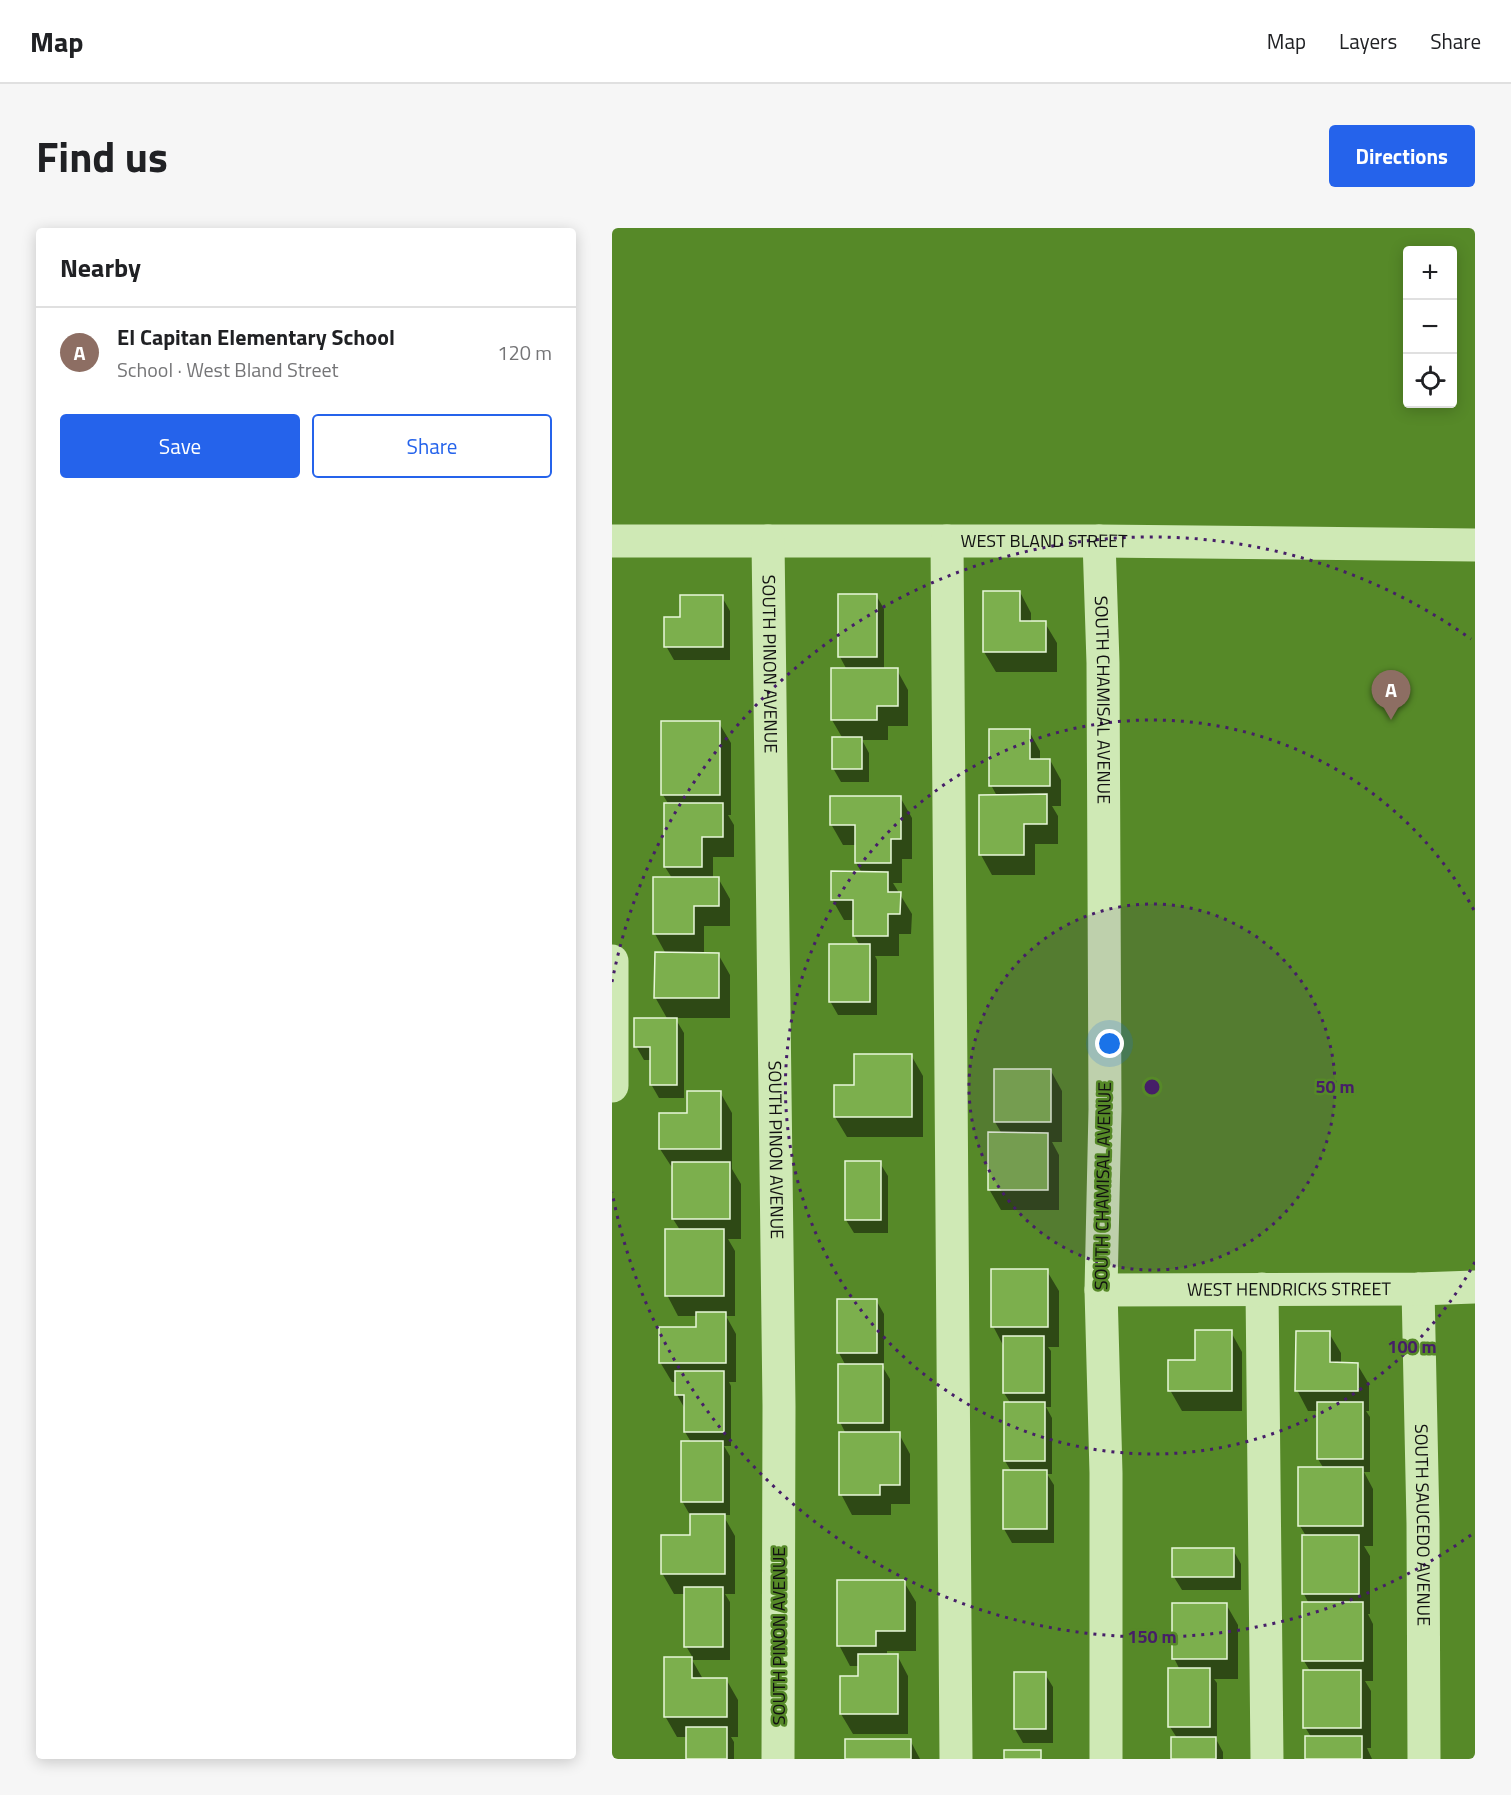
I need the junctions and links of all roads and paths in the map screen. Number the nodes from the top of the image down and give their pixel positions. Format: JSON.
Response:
{"nodes":[{"id":1,"x":612,"y":541,"type":"edge"},
{"id":2,"x":768,"y":541,"type":"junction"},
{"id":3,"x":947,"y":541,"type":"junction"},
{"id":4,"x":1099,"y":541,"type":"junction"},
{"id":5,"x":1475,"y":545,"type":"edge"},
{"id":6,"x":612,"y":961,"type":"edge"},
{"id":7,"x":612,"y":1086,"type":"edge"},
{"id":8,"x":1475,"y":1287,"type":"edge"},
{"id":9,"x":1262,"y":1289,"type":"junction"},
{"id":10,"x":1418,"y":1289,"type":"junction"},
{"id":11,"x":1101,"y":1290,"type":"junction"},
{"id":12,"x":778,"y":1759,"type":"edge"},
{"id":13,"x":956,"y":1759,"type":"edge"},
{"id":14,"x":1106,"y":1759,"type":"edge"},
{"id":15,"x":1267,"y":1759,"type":"edge"},
{"id":16,"x":1424,"y":1759,"type":"edge"}],
"edges":[{"from":1,"to":2,"type":"street","name":"WEST BLAND STREET"},
{"from":2,"to":3,"type":"street","name":"WEST BLAND STREET"},
{"from":2,"to":12,"type":"street","name":"SOUTH PINON AVENUE"},
{"from":3,"to":4,"type":"street","name":"WEST BLAND STREET"},
{"from":3,"to":13,"type":"street"},
{"from":4,"to":5,"type":"street","name":"WEST BLAND STREET"},
{"from":4,"to":11,"type":"street","name":"SOUTH CHAMISAL AVENUE"},
{"from":6,"to":7,"type":"street"},
{"from":8,"to":10,"type":"street","name":"WEST HENDRICKS STREET"},
{"from":9,"to":10,"type":"street","name":"WEST HENDRICKS STREET"},
{"from":9,"to":11,"type":"street","name":"WEST HENDRICKS STREET"},
{"from":9,"to":15,"type":"street"},
{"from":10,"to":16,"type":"street","name":"SOUTH SAUCEDO AVENUE"},
{"from":11,"to":14,"type":"street","name":"SOUTH CHAMISAL AVENUE"}]}
